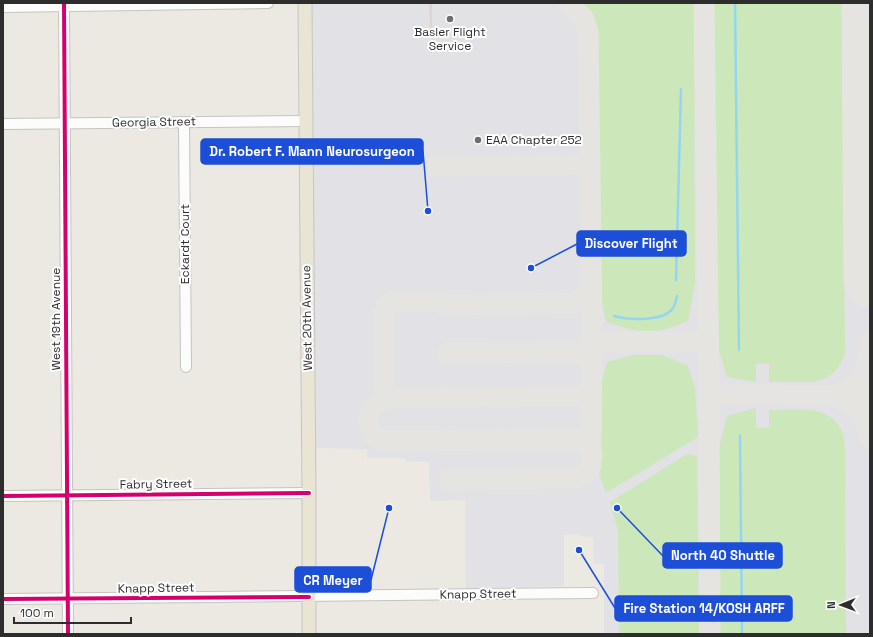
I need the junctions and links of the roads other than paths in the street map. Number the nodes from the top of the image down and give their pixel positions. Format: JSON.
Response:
{"nodes":[{"id":1,"x":268,"y":3,"type":"edge"},
{"id":2,"x":297,"y":3,"type":"edge"},
{"id":3,"x":305,"y":3,"type":"edge"},
{"id":4,"x":64,"y":4,"type":"edge"},
{"id":5,"x":3,"y":7,"type":"edge"},
{"id":6,"x":305,"y":121,"type":"junction"},
{"id":7,"x":184,"y":122,"type":"junction"},
{"id":8,"x":3,"y":124,"type":"edge"},
{"id":9,"x":66,"y":124,"type":"junction"},
{"id":10,"x":186,"y":367,"type":"dead end"},
{"id":11,"x":309,"y":493,"type":"junction"},
{"id":12,"x":3,"y":496,"type":"edge"},
{"id":13,"x":67,"y":496,"type":"junction"},
{"id":14,"x":594,"y":593,"type":"dead end"},
{"id":15,"x":309,"y":597,"type":"junction"},
{"id":16,"x":3,"y":599,"type":"edge"},
{"id":17,"x":68,"y":599,"type":"junction"},
{"id":18,"x":68,"y":634,"type":"edge"},
{"id":19,"x":309,"y":634,"type":"edge"}],
"edges":[{"from":1,"to":4,"type":"street"},
{"from":2,"to":3,"type":"street"},
{"from":3,"to":6,"type":"main road","name":"West 20th Avenue"},
{"from":4,"to":5,"type":"street"},
{"from":4,"to":9,"type":"street","name":"West 19th Avenue"},
{"from":6,"to":7,"type":"street","name":"Georgia Street"},
{"from":6,"to":11,"type":"main road","name":"West 20th Avenue"},
{"from":7,"to":9,"type":"street","name":"Georgia Street"},
{"from":7,"to":10,"type":"street","name":"Eckardt Court"},
{"from":8,"to":9,"type":"street","name":"Georgia Street"},
{"from":9,"to":13,"type":"street","name":"West 19th Avenue"},
{"from":11,"to":13,"type":"street","name":"Fabry Street"},
{"from":11,"to":15,"type":"main road","name":"West 20th Avenue"},
{"from":12,"to":13,"type":"street","name":"Fabry Street"},
{"from":13,"to":17,"type":"street","name":"West 19th Avenue"},
{"from":14,"to":15,"type":"street","name":"Knapp Street"},
{"from":15,"to":17,"type":"street","name":"Knapp Street"},
{"from":15,"to":19,"type":"main road","name":"West 20th Avenue"},
{"from":16,"to":17,"type":"street","name":"Knapp Street"},
{"from":17,"to":18,"type":"street","name":"West 19th Avenue"}]}
